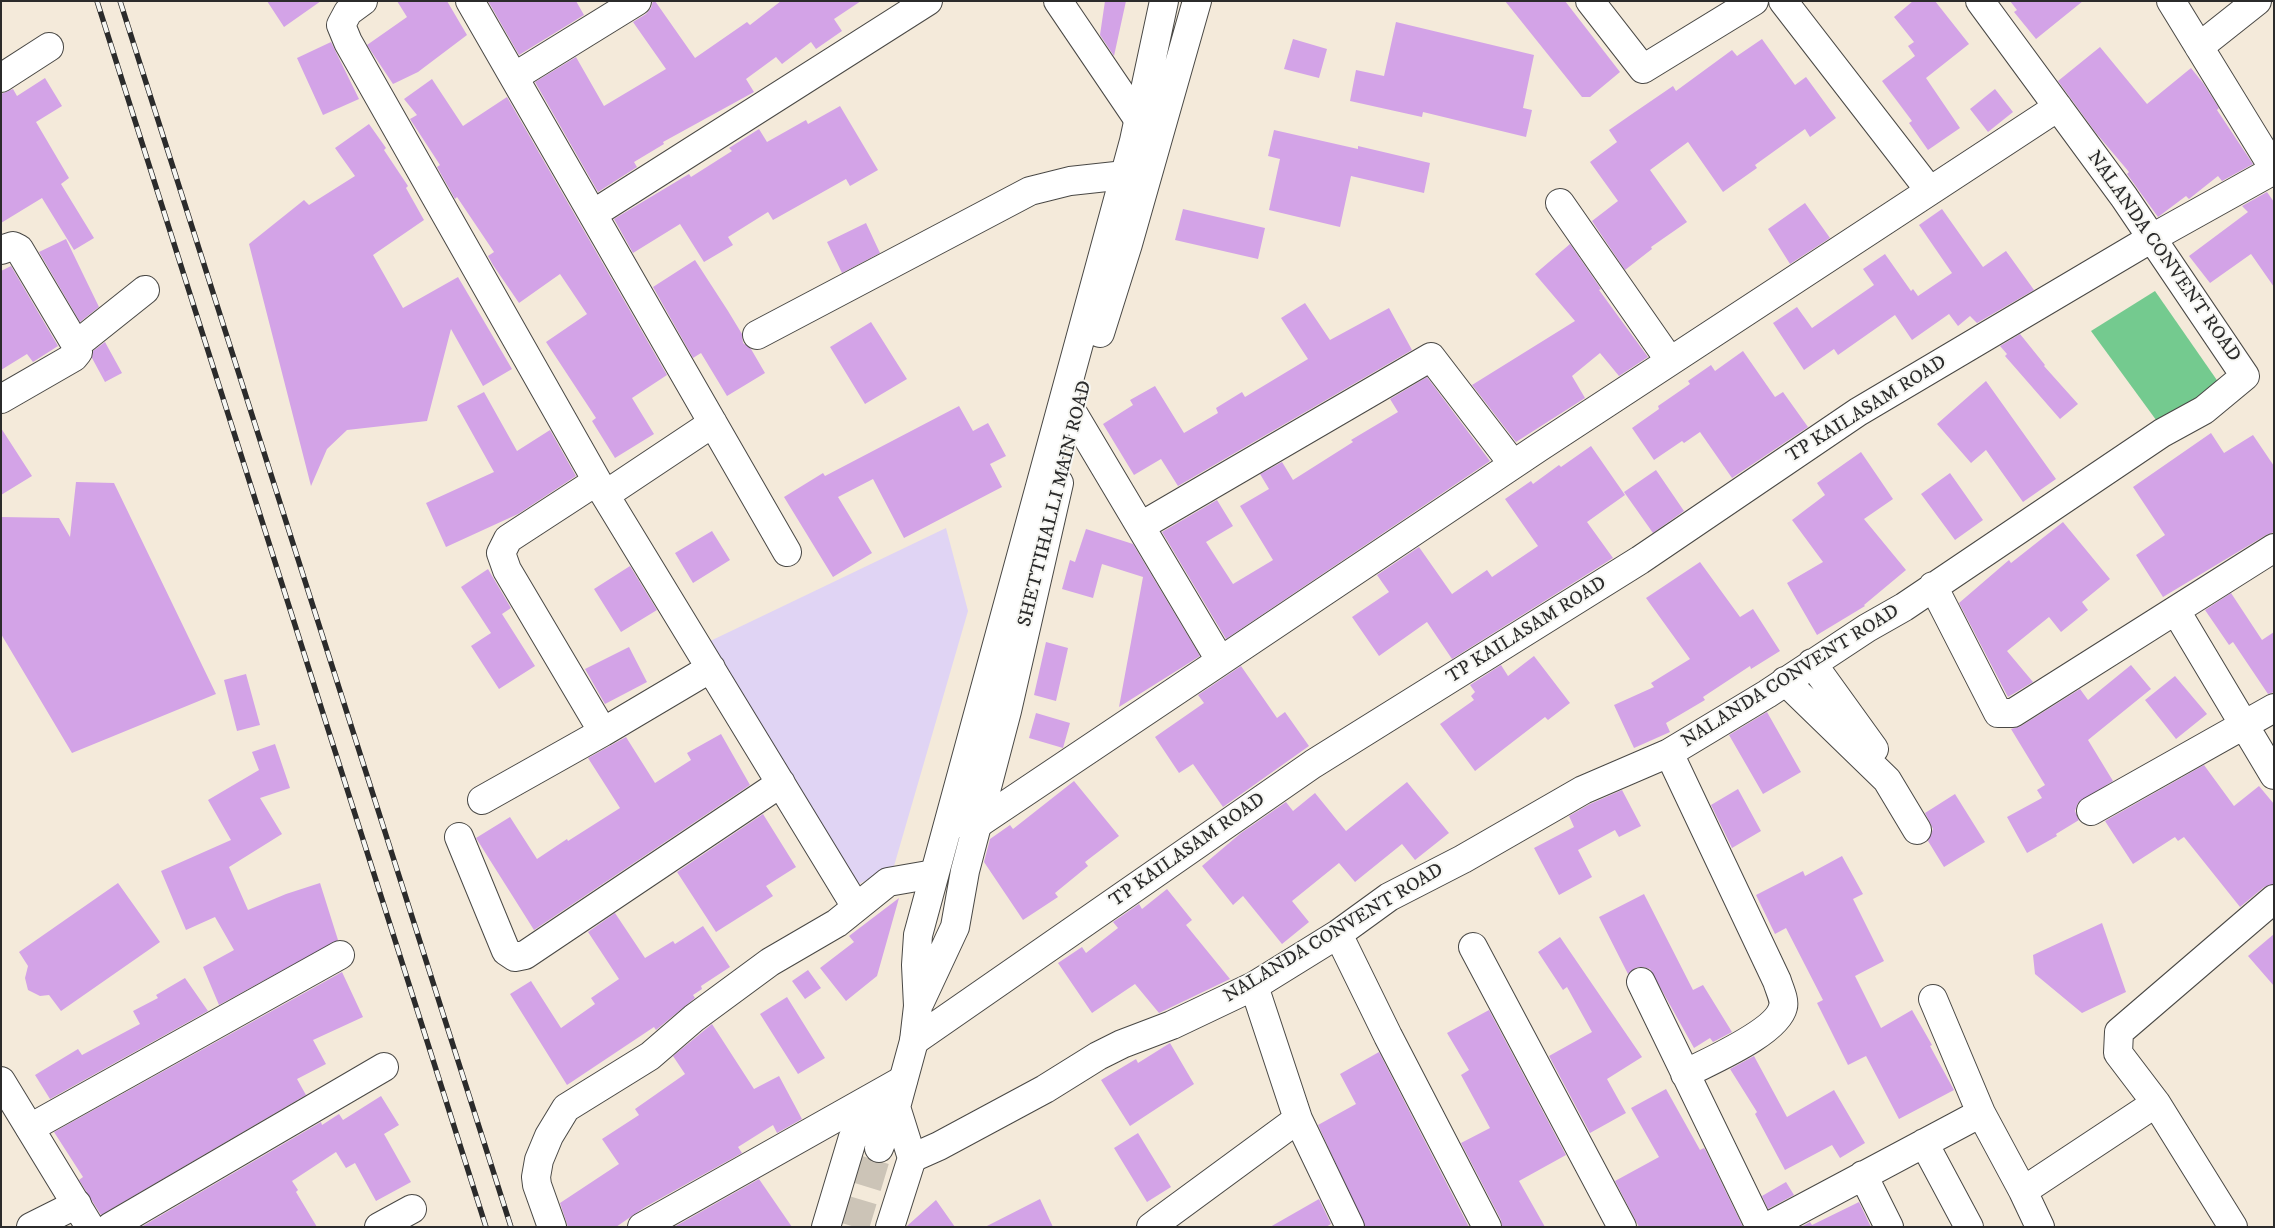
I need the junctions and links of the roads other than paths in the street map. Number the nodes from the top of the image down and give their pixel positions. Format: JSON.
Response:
{"nodes":[{"id":1,"x":362,"y":1,"type":"edge"},
{"id":2,"x":470,"y":1,"type":"edge"},
{"id":3,"x":637,"y":1,"type":"edge"},
{"id":4,"x":928,"y":1,"type":"edge"},
{"id":5,"x":1058,"y":1,"type":"edge"},
{"id":6,"x":1164,"y":1,"type":"edge"},
{"id":7,"x":1197,"y":1,"type":"edge"},
{"id":8,"x":1590,"y":1,"type":"edge"},
{"id":9,"x":1754,"y":1,"type":"edge"},
{"id":10,"x":1783,"y":1,"type":"edge"},
{"id":11,"x":1980,"y":1,"type":"edge"},
{"id":12,"x":2171,"y":1,"type":"edge"},
{"id":13,"x":2257,"y":1,"type":"edge"},
{"id":14,"x":49,"y":47,"type":"dead end"},
{"id":15,"x":2199,"y":47,"type":"junction"},
{"id":16,"x":514,"y":77,"type":"junction"},
{"id":17,"x":1,"y":78,"type":"edge"},
{"id":18,"x":2058,"y":108,"type":"junction"},
{"id":19,"x":1138,"y":118,"type":"junction"},
{"id":20,"x":1158,"y":139,"type":"junction"},
{"id":21,"x":2274,"y":170,"type":"edge"},
{"id":22,"x":1125,"y":175,"type":"junction"},
{"id":23,"x":1930,"y":191,"type":"junction"},
{"id":24,"x":1560,"y":203,"type":"dead end"},
{"id":25,"x":593,"y":214,"type":"junction"},
{"id":26,"x":2152,"y":238,"type":"junction"},
{"id":27,"x":1,"y":250,"type":"edge"},
{"id":28,"x":145,"y":290,"type":"dead end"},
{"id":29,"x":757,"y":335,"type":"dead end"},
{"id":30,"x":76,"y":345,"type":"junction"},
{"id":31,"x":1670,"y":361,"type":"junction"},
{"id":32,"x":1,"y":399,"type":"edge"},
{"id":33,"x":1074,"y":415,"type":"junction"},
{"id":34,"x":713,"y":423,"type":"junction"},
{"id":35,"x":1513,"y":464,"type":"junction"},
{"id":36,"x":600,"y":488,"type":"junction"},
{"id":37,"x":1140,"y":526,"type":"junction"},
{"id":38,"x":2274,"y":548,"type":"edge"},
{"id":39,"x":787,"y":552,"type":"dead end"},
{"id":40,"x":1933,"y":586,"type":"junction"},
{"id":41,"x":2176,"y":611,"type":"junction"},
{"id":42,"x":1220,"y":660,"type":"junction"},
{"id":43,"x":1812,"y":663,"type":"junction"},
{"id":44,"x":711,"y":668,"type":"junction"},
{"id":45,"x":1786,"y":681,"type":"junction"},
{"id":46,"x":2274,"y":708,"type":"edge"},
{"id":47,"x":2244,"y":726,"type":"junction"},
{"id":48,"x":603,"y":732,"type":"junction"},
{"id":49,"x":1669,"y":754,"type":"junction"},
{"id":50,"x":1887,"y":769,"type":"dead end"},
{"id":51,"x":2274,"y":775,"type":"edge"},
{"id":52,"x":781,"y":783,"type":"junction"},
{"id":53,"x":482,"y":800,"type":"dead end"},
{"id":54,"x":2091,"y":811,"type":"dead end"},
{"id":55,"x":949,"y":821,"type":"junction"},
{"id":56,"x":976,"y":825,"type":"junction"},
{"id":57,"x":1917,"y":830,"type":"dead end"},
{"id":58,"x":459,"y":837,"type":"dead end"},
{"id":59,"x":934,"y":874,"type":"junction"},
{"id":60,"x":2274,"y":899,"type":"edge"},
{"id":61,"x":856,"y":907,"type":"junction"},
{"id":62,"x":1338,"y":934,"type":"junction"},
{"id":63,"x":1473,"y":947,"type":"dead end"},
{"id":64,"x":340,"y":955,"type":"dead end"},
{"id":65,"x":1641,"y":982,"type":"dead end"},
{"id":66,"x":1254,"y":986,"type":"junction"},
{"id":67,"x":1933,"y":1000,"type":"dead end"},
{"id":68,"x":918,"y":1006,"type":"junction"},
{"id":69,"x":914,"y":1041,"type":"junction"},
{"id":70,"x":384,"y":1067,"type":"dead end"},
{"id":71,"x":1685,"y":1074,"type":"junction"},
{"id":72,"x":903,"y":1080,"type":"junction"},
{"id":73,"x":1,"y":1081,"type":"edge"},
{"id":74,"x":2156,"y":1103,"type":"junction"},
{"id":75,"x":896,"y":1107,"type":"junction"},
{"id":76,"x":1981,"y":1113,"type":"junction"},
{"id":77,"x":1298,"y":1119,"type":"junction"},
{"id":78,"x":30,"y":1128,"type":"junction"},
{"id":79,"x":1924,"y":1143,"type":"junction"},
{"id":80,"x":879,"y":1148,"type":"tunnel mouth"},
{"id":81,"x":912,"y":1158,"type":"junction"},
{"id":82,"x":1863,"y":1175,"type":"junction"},
{"id":83,"x":2023,"y":1190,"type":"junction"},
{"id":84,"x":412,"y":1209,"type":"dead end"},
{"id":85,"x":84,"y":1216,"type":"edge"},
{"id":86,"x":31,"y":1227,"type":"edge"},
{"id":87,"x":110,"y":1227,"type":"edge"},
{"id":88,"x":379,"y":1227,"type":"edge"},
{"id":89,"x":552,"y":1227,"type":"edge"},
{"id":90,"x":642,"y":1227,"type":"edge"},
{"id":91,"x":826,"y":1227,"type":"edge"},
{"id":92,"x":890,"y":1227,"type":"edge"},
{"id":93,"x":1151,"y":1227,"type":"edge"},
{"id":94,"x":1350,"y":1227,"type":"edge"},
{"id":95,"x":1487,"y":1227,"type":"edge"},
{"id":96,"x":1622,"y":1227,"type":"edge"},
{"id":97,"x":1760,"y":1227,"type":"edge"},
{"id":98,"x":1767,"y":1227,"type":"edge"},
{"id":99,"x":1889,"y":1227,"type":"edge"},
{"id":100,"x":1969,"y":1227,"type":"edge"},
{"id":101,"x":2040,"y":1227,"type":"edge"},
{"id":102,"x":2233,"y":1227,"type":"edge"}],
"edges":[{"from":1,"to":36,"type":"street"},
{"from":2,"to":16,"type":"street"},
{"from":3,"to":16,"type":"street"},
{"from":4,"to":25,"type":"street"},
{"from":5,"to":19,"type":"street"},
{"from":6,"to":19,"type":"street","name":"SHETTIHALLI MAIN ROAD"},
{"from":7,"to":20,"type":"street","name":"SHETTIHALLI MAIN ROAD"},
{"from":8,"to":9,"type":"street"},
{"from":10,"to":23,"type":"street"},
{"from":11,"to":18,"type":"street","name":"NALANDA CONVENT ROAD"},
{"from":12,"to":15,"type":"street"},
{"from":13,"to":15,"type":"street"},
{"from":14,"to":17,"type":"street"},
{"from":15,"to":21,"type":"street"},
{"from":16,"to":25,"type":"street"},
{"from":18,"to":23,"type":"street"},
{"from":18,"to":26,"type":"street","name":"NALANDA CONVENT ROAD"},
{"from":19,"to":20,"type":"street"},
{"from":19,"to":22,"type":"street","name":"SHETTIHALLI MAIN ROAD"},
{"from":20,"to":33,"type":"street","name":"SHETTIHALLI MAIN ROAD"},
{"from":21,"to":26,"type":"street","name":"TP KAILASAM ROAD"},
{"from":22,"to":29,"type":"street"},
{"from":22,"to":55,"type":"street","name":"SHETTIHALLI MAIN ROAD"},
{"from":23,"to":31,"type":"street"},
{"from":24,"to":31,"type":"street"},
{"from":25,"to":34,"type":"street"},
{"from":26,"to":40,"type":"street","name":"NALANDA CONVENT ROAD"},
{"from":26,"to":69,"type":"street","name":"TP KAILASAM ROAD"},
{"from":27,"to":30,"type":"street"},
{"from":28,"to":30,"type":"street"},
{"from":30,"to":32,"type":"street"},
{"from":31,"to":35,"type":"street"},
{"from":33,"to":37,"type":"street"},
{"from":33,"to":56,"type":"street","name":"SHETTIHALLI MAIN ROAD"},
{"from":34,"to":36,"type":"street"},
{"from":34,"to":39,"type":"street"},
{"from":35,"to":37,"type":"street"},
{"from":35,"to":42,"type":"street"},
{"from":36,"to":44,"type":"street"},
{"from":36,"to":48,"type":"street"},
{"from":37,"to":42,"type":"street"},
{"from":38,"to":41,"type":"street"},
{"from":40,"to":41,"type":"street"},
{"from":40,"to":43,"type":"street","name":"NALANDA CONVENT ROAD"},
{"from":41,"to":47,"type":"street"},
{"from":42,"to":56,"type":"street"},
{"from":43,"to":45,"type":"street","name":"NALANDA CONVENT ROAD"},
{"from":43,"to":50,"type":"street"},
{"from":44,"to":48,"type":"street"},
{"from":44,"to":52,"type":"street"},
{"from":45,"to":49,"type":"street","name":"NALANDA CONVENT ROAD"},
{"from":45,"to":57,"type":"street"},
{"from":46,"to":47,"type":"street"},
{"from":47,"to":51,"type":"street"},
{"from":47,"to":54,"type":"street"},
{"from":48,"to":53,"type":"street"},
{"from":49,"to":62,"type":"street","name":"NALANDA CONVENT ROAD"},
{"from":49,"to":71,"type":"street"},
{"from":52,"to":58,"type":"street"},
{"from":52,"to":61,"type":"street"},
{"from":55,"to":56,"type":"street"},
{"from":55,"to":59,"type":"street","name":"SHETTIHALLI MAIN ROAD"},
{"from":56,"to":68,"type":"street","name":"SHETTIHALLI MAIN ROAD"},
{"from":59,"to":61,"type":"street"},
{"from":59,"to":68,"type":"street","name":"SHETTIHALLI MAIN ROAD"},
{"from":60,"to":74,"type":"street"},
{"from":61,"to":89,"type":"street"},
{"from":62,"to":66,"type":"street","name":"NALANDA CONVENT ROAD"},
{"from":62,"to":95,"type":"street"},
{"from":63,"to":96,"type":"street"},
{"from":64,"to":78,"type":"street"},
{"from":65,"to":71,"type":"street"},
{"from":66,"to":77,"type":"street"},
{"from":66,"to":81,"type":"street","name":"NALANDA CONVENT ROAD"},
{"from":67,"to":76,"type":"street"},
{"from":68,"to":69,"type":"street","name":"SHETTIHALLI MAIN ROAD"},
{"from":69,"to":72,"type":"street","name":"SHETTIHALLI MAIN ROAD"},
{"from":70,"to":87,"type":"street"},
{"from":71,"to":97,"type":"street"},
{"from":72,"to":75,"type":"street","name":"SHETTIHALLI MAIN ROAD"},
{"from":72,"to":90,"type":"street"},
{"from":73,"to":78,"type":"street"},
{"from":74,"to":83,"type":"street"},
{"from":74,"to":102,"type":"street"},
{"from":75,"to":80,"type":"street","name":"SHETTIHALLI MAIN ROAD"},
{"from":75,"to":81,"type":"street"},
{"from":75,"to":91,"type":"street"},
{"from":76,"to":79,"type":"street"},
{"from":76,"to":83,"type":"street"},
{"from":77,"to":93,"type":"street"},
{"from":77,"to":94,"type":"street"},
{"from":78,"to":85,"type":"street"},
{"from":79,"to":82,"type":"street"},
{"from":79,"to":100,"type":"street"},
{"from":81,"to":92,"type":"street"},
{"from":82,"to":98,"type":"street"},
{"from":82,"to":99,"type":"street"},
{"from":83,"to":101,"type":"street"},
{"from":84,"to":88,"type":"street"},
{"from":85,"to":86,"type":"street"}]}
